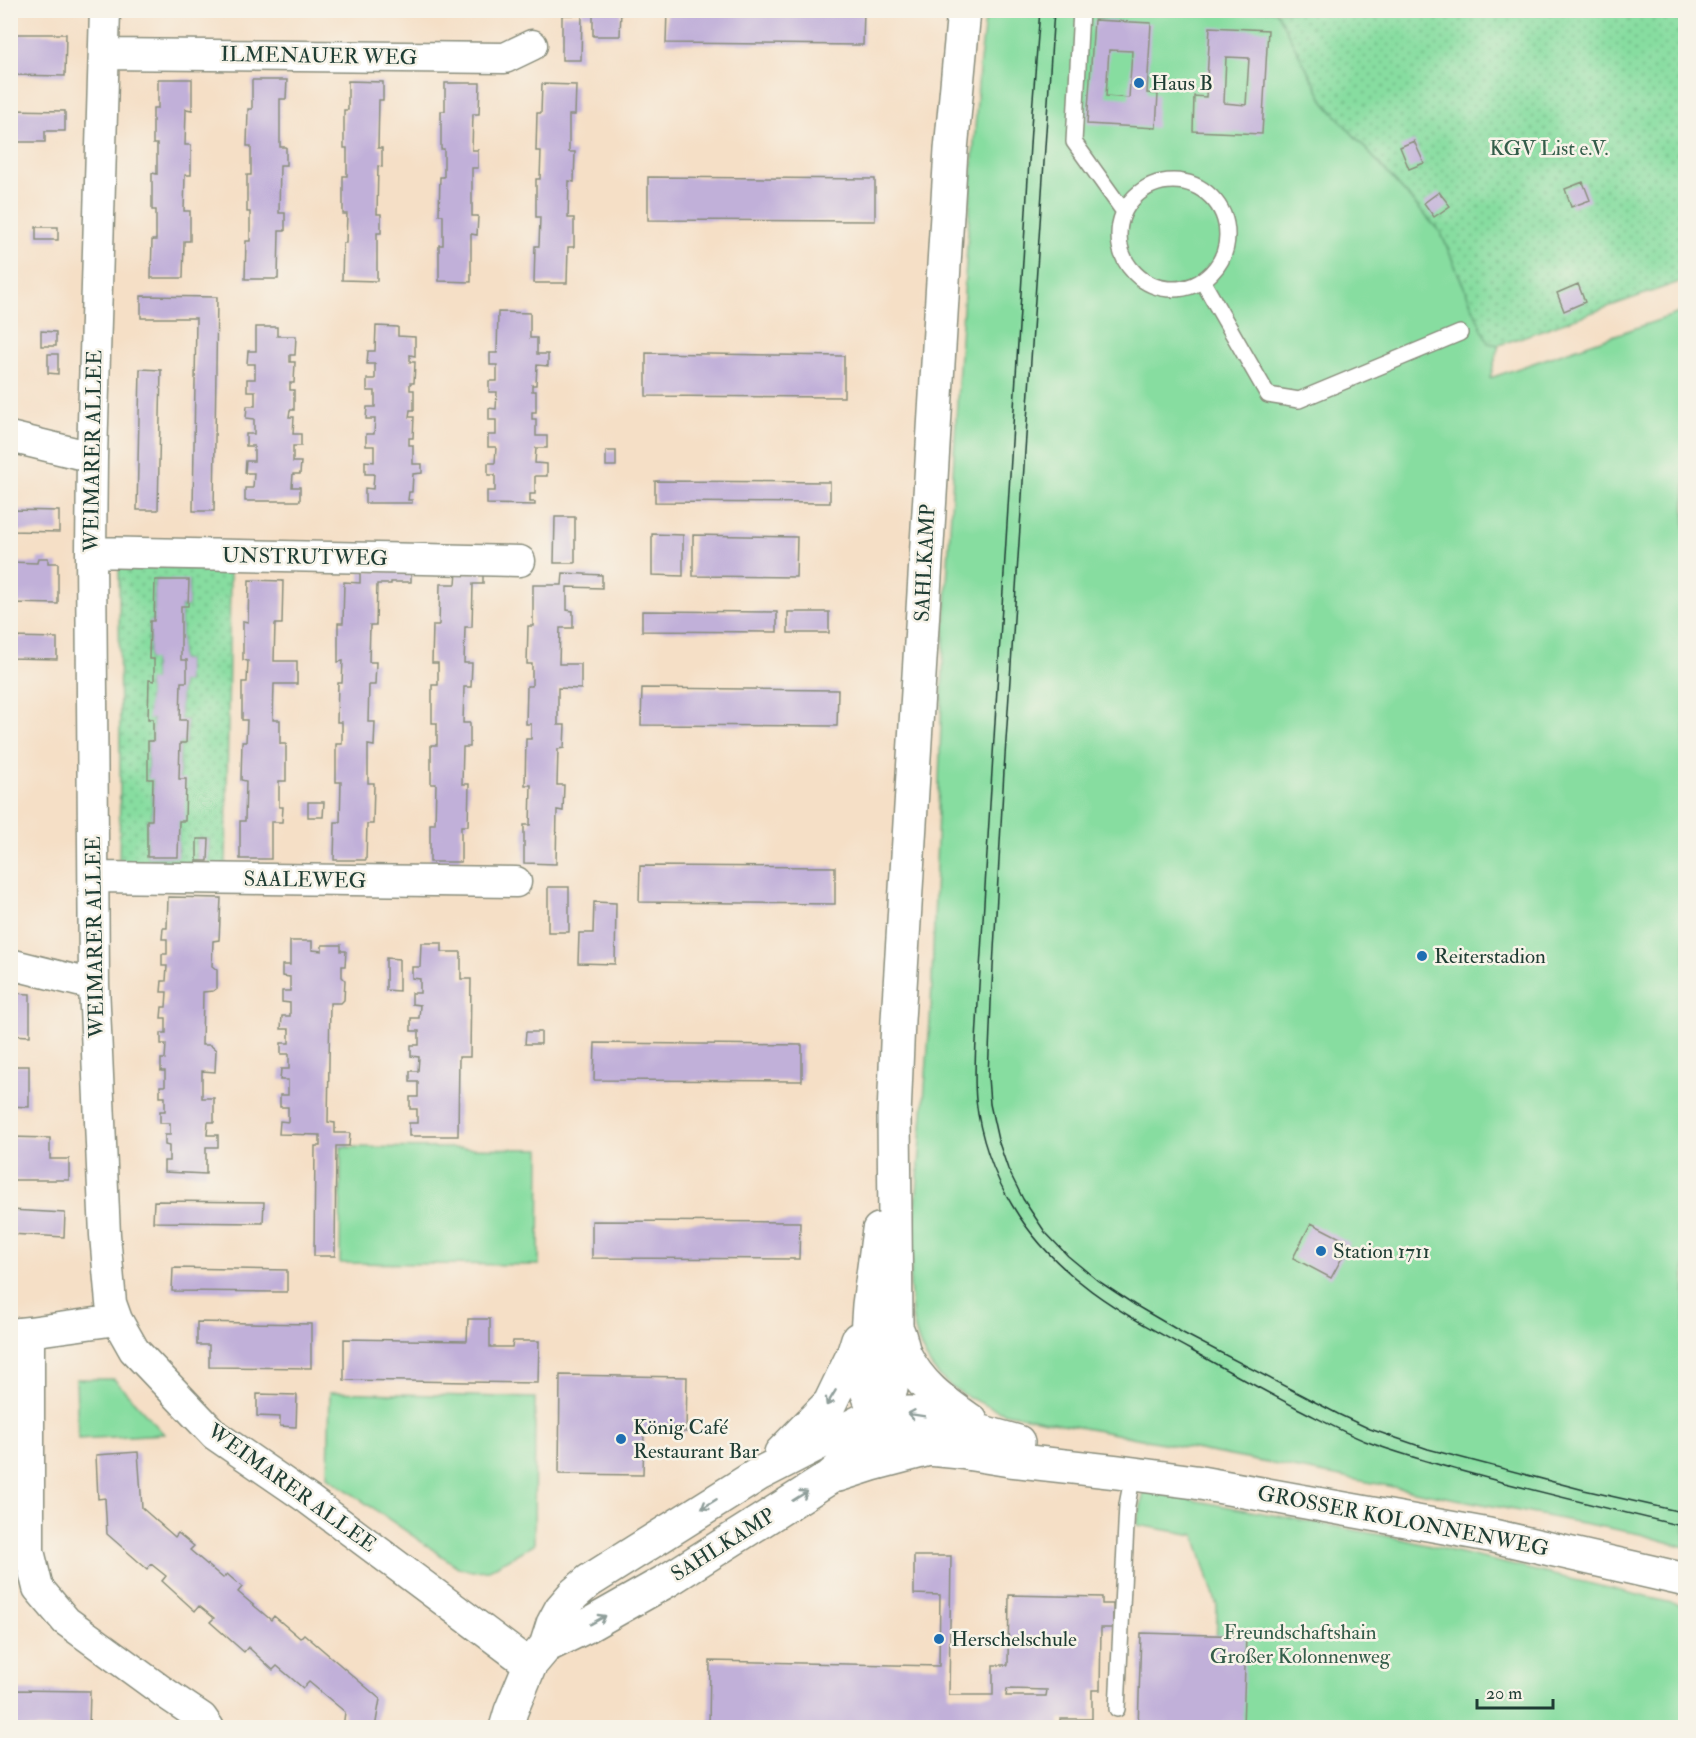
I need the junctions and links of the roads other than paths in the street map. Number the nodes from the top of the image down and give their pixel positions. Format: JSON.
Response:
{"nodes":[{"id":1,"x":105,"y":10,"type":"edge"},
{"id":2,"x":964,"y":10,"type":"edge"},
{"id":3,"x":1081,"y":10,"type":"edge"},
{"id":4,"x":532,"y":45,"type":"dead end"},
{"id":5,"x":104,"y":54,"type":"junction"},
{"id":6,"x":1124,"y":212,"type":"junction"},
{"id":7,"x":1203,"y":282,"type":"junction"},
{"id":8,"x":1460,"y":333,"type":"dead end"},
{"id":9,"x":10,"y":437,"type":"edge"},
{"id":10,"x":92,"y":457,"type":"junction"},
{"id":11,"x":91,"y":552,"type":"junction"},
{"id":12,"x":520,"y":561,"type":"dead end"},
{"id":13,"x":94,"y":877,"type":"junction"},
{"id":14,"x":516,"y":882,"type":"dead end"},
{"id":15,"x":10,"y":964,"type":"edge"},
{"id":16,"x":94,"y":985,"type":"junction"},
{"id":17,"x":894,"y":1116,"type":"junction"},
{"id":18,"x":869,"y":1305,"type":"junction"},
{"id":19,"x":117,"y":1320,"type":"junction"},
{"id":20,"x":896,"y":1324,"type":"junction"},
{"id":21,"x":20,"y":1333,"type":"edge"},
{"id":22,"x":877,"y":1417,"type":"junction"},
{"id":23,"x":993,"y":1436,"type":"junction"},
{"id":24,"x":929,"y":1449,"type":"junction"},
{"id":25,"x":1125,"y":1473,"type":"junction"},
{"id":26,"x":759,"y":1474,"type":"junction"},
{"id":27,"x":829,"y":1478,"type":"junction"},
{"id":28,"x":1686,"y":1580,"type":"edge"},
{"id":29,"x":538,"y":1656,"type":"junction"},
{"id":30,"x":1117,"y":1709,"type":"dead end"},
{"id":31,"x":209,"y":1728,"type":"edge"},
{"id":32,"x":506,"y":1728,"type":"edge"}],
"edges":[{"from":1,"to":5,"type":"street","name":"WEIMARER ALLEE"},
{"from":2,"to":17,"type":"street","name":"SAHLKAMP"},
{"from":3,"to":6,"type":"lane"},
{"from":4,"to":5,"type":"street","name":"ILMENAUER WEG"},
{"from":5,"to":10,"type":"street","name":"WEIMARER ALLEE"},
{"from":6,"to":7,"type":"lane"},
{"from":6,"to":7,"type":"lane"},
{"from":7,"to":8,"type":"lane"},
{"from":9,"to":10,"type":"street"},
{"from":10,"to":11,"type":"street","name":"WEIMARER ALLEE"},
{"from":11,"to":12,"type":"street","name":"UNSTRUTWEG"},
{"from":11,"to":13,"type":"street","name":"WEIMARER ALLEE"},
{"from":13,"to":14,"type":"street","name":"SAALEWEG"},
{"from":13,"to":16,"type":"street","name":"WEIMARER ALLEE"},
{"from":15,"to":16,"type":"street"},
{"from":16,"to":19,"type":"street","name":"WEIMARER ALLEE"},
{"from":17,"to":18,"type":"street","name":"SAHLKAMP"},
{"from":17,"to":20,"type":"street","name":"SAHLKAMP"},
{"from":18,"to":22,"type":"street","name":"SAHLKAMP"},
{"from":18,"to":26,"type":"street","name":"SAHLKAMP","one_way":true},
{"from":19,"to":21,"type":"street"},
{"from":19,"to":29,"type":"street","name":"WEIMARER ALLEE"},
{"from":20,"to":22,"type":"street","name":"SAHLKAMP"},
{"from":20,"to":23,"type":"street","name":"SAHLKAMP"},
{"from":21,"to":31,"type":"street"},
{"from":23,"to":22,"type":"street","name":"GROSSER KOLONNENWEG","one_way":true},
{"from":22,"to":24,"type":"street","name":"GROSSER KOLONNENWEG"},
{"from":22,"to":26,"type":"street","name":"SAHLKAMP"},
{"from":22,"to":27,"type":"street","name":"SAHLKAMP"},
{"from":23,"to":25,"type":"street","name":"GROSSER KOLONNENWEG"},
{"from":24,"to":25,"type":"street","name":"GROSSER KOLONNENWEG"},
{"from":24,"to":27,"type":"street","name":"GROSSER KOLONNENWEG"},
{"from":25,"to":28,"type":"street","name":"GROSSER KOLONNENWEG"},
{"from":25,"to":30,"type":"lane"},
{"from":26,"to":29,"type":"street","name":"SAHLKAMP","one_way":true},
{"from":29,"to":27,"type":"street","name":"SAHLKAMP","one_way":true},
{"from":29,"to":32,"type":"street","name":"SAHLKAMP"}]}
